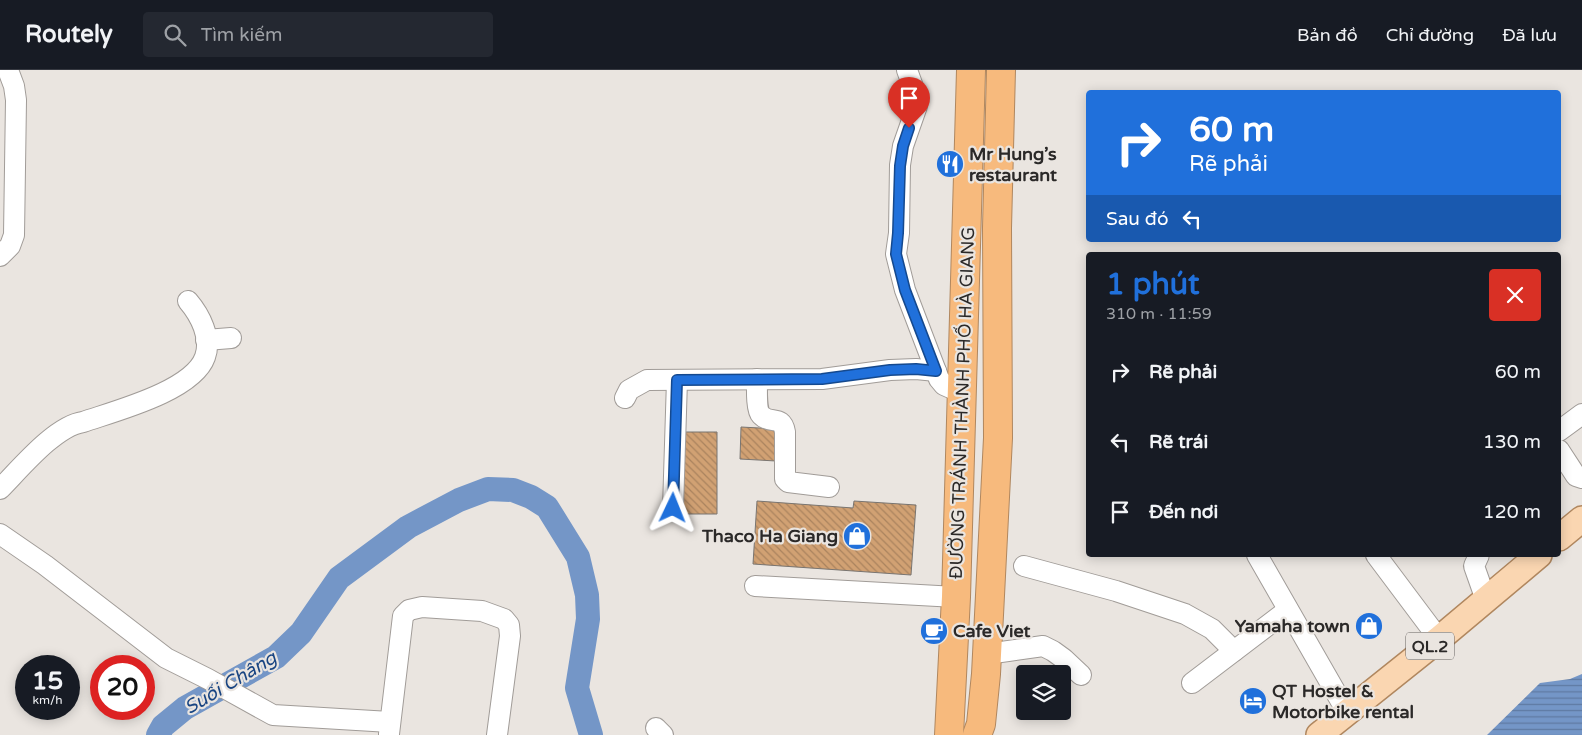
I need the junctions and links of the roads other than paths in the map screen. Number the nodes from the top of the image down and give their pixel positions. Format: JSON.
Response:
{"nodes":[{"id":1,"x":8,"y":70,"type":"edge"},
{"id":2,"x":907,"y":70,"type":"edge"},
{"id":3,"x":971,"y":70,"type":"edge"},
{"id":4,"x":1001,"y":70,"type":"edge"},
{"id":5,"x":0,"y":256,"type":"edge"},
{"id":6,"x":188,"y":301,"type":"dead end"},
{"id":7,"x":231,"y":338,"type":"dead end"},
{"id":8,"x":206,"y":340,"type":"junction"},
{"id":9,"x":936,"y":371,"type":"junction"},
{"id":10,"x":756,"y":379,"type":"junction"},
{"id":11,"x":677,"y":380,"type":"junction"},
{"id":12,"x":962,"y":393,"type":"junction"},
{"id":13,"x":998,"y":397,"type":"junction"},
{"id":14,"x":625,"y":398,"type":"dead end"},
{"id":15,"x":1582,"y":414,"type":"edge"},
{"id":16,"x":1561,"y":430,"type":"edge"},
{"id":17,"x":1561,"y":453,"type":"edge"},
{"id":18,"x":1582,"y":478,"type":"edge"},
{"id":19,"x":828,"y":487,"type":"dead end"},
{"id":20,"x":0,"y":489,"type":"edge"},
{"id":21,"x":673,"y":508,"type":"dead end"},
{"id":22,"x":0,"y":534,"type":"edge"},
{"id":23,"x":1257,"y":557,"type":"edge"},
{"id":24,"x":1377,"y":557,"type":"edge"},
{"id":25,"x":1478,"y":557,"type":"edge"},
{"id":26,"x":1537,"y":557,"type":"edge"},
{"id":27,"x":1024,"y":566,"type":"dead end"},
{"id":28,"x":755,"y":586,"type":"dead end"},
{"id":29,"x":956,"y":597,"type":"junction"},
{"id":30,"x":1486,"y":600,"type":"junction"},
{"id":31,"x":1288,"y":610,"type":"junction"},
{"id":32,"x":1438,"y":640,"type":"junction"},
{"id":33,"x":1234,"y":651,"type":"junction"},
{"id":34,"x":987,"y":654,"type":"junction"},
{"id":35,"x":1081,"y":675,"type":"dead end"},
{"id":36,"x":1192,"y":683,"type":"dead end"},
{"id":37,"x":1347,"y":712,"type":"junction"},
{"id":38,"x":286,"y":726,"type":"edge"},
{"id":39,"x":389,"y":729,"type":"edge"},
{"id":40,"x":981,"y":731,"type":"edge"},
{"id":41,"x":497,"y":735,"type":"edge"},
{"id":42,"x":949,"y":735,"type":"edge"},
{"id":43,"x":1319,"y":735,"type":"edge"}],
"edges":[{"from":1,"to":5,"type":"street"},
{"from":2,"to":9,"type":"street"},
{"from":3,"to":12,"type":"highway","name":"ĐƯỜNG TRÁNH THÀNH PHỐ HÀ GIANG"},
{"from":4,"to":13,"type":"highway","name":"ĐƯỜNG TRÁNH THÀNH PHỐ HÀ GIANG"},
{"from":6,"to":8,"type":"street"},
{"from":7,"to":8,"type":"street"},
{"from":8,"to":20,"type":"street"},
{"from":9,"to":10,"type":"street"},
{"from":9,"to":12,"type":"street"},
{"from":10,"to":11,"type":"street"},
{"from":10,"to":19,"type":"street"},
{"from":11,"to":14,"type":"street"},
{"from":11,"to":21,"type":"street"},
{"from":12,"to":13,"type":"highway"},
{"from":12,"to":29,"type":"highway","name":"ĐƯỜNG TRÁNH THÀNH PHỐ HÀ GIANG"},
{"from":13,"to":34,"type":"highway","name":"ĐƯỜNG TRÁNH THÀNH PHỐ HÀ GIANG"},
{"from":15,"to":16,"type":"street"},
{"from":17,"to":18,"type":"street"},
{"from":22,"to":38,"type":"street"},
{"from":23,"to":31,"type":"street"},
{"from":24,"to":32,"type":"street"},
{"from":25,"to":30,"type":"street"},
{"from":26,"to":30,"type":"main road","number":"QL.2"},
{"from":27,"to":33,"type":"street"},
{"from":28,"to":29,"type":"street"},
{"from":29,"to":42,"type":"highway","name":"ĐƯỜNG TRÁNH THÀNH PHỐ HÀ GIANG"},
{"from":30,"to":32,"type":"main road","number":"QL.2"},
{"from":31,"to":33,"type":"street"},
{"from":31,"to":37,"type":"street"},
{"from":32,"to":37,"type":"main road","number":"QL.2"},
{"from":33,"to":36,"type":"street"},
{"from":34,"to":35,"type":"street"},
{"from":34,"to":40,"type":"highway","name":"ĐƯỜNG TRÁNH THÀNH PHỐ HÀ GIANG"},
{"from":37,"to":43,"type":"main road","number":"QL.2"},
{"from":38,"to":39,"type":"street"},
{"from":39,"to":41,"type":"street"}]}
